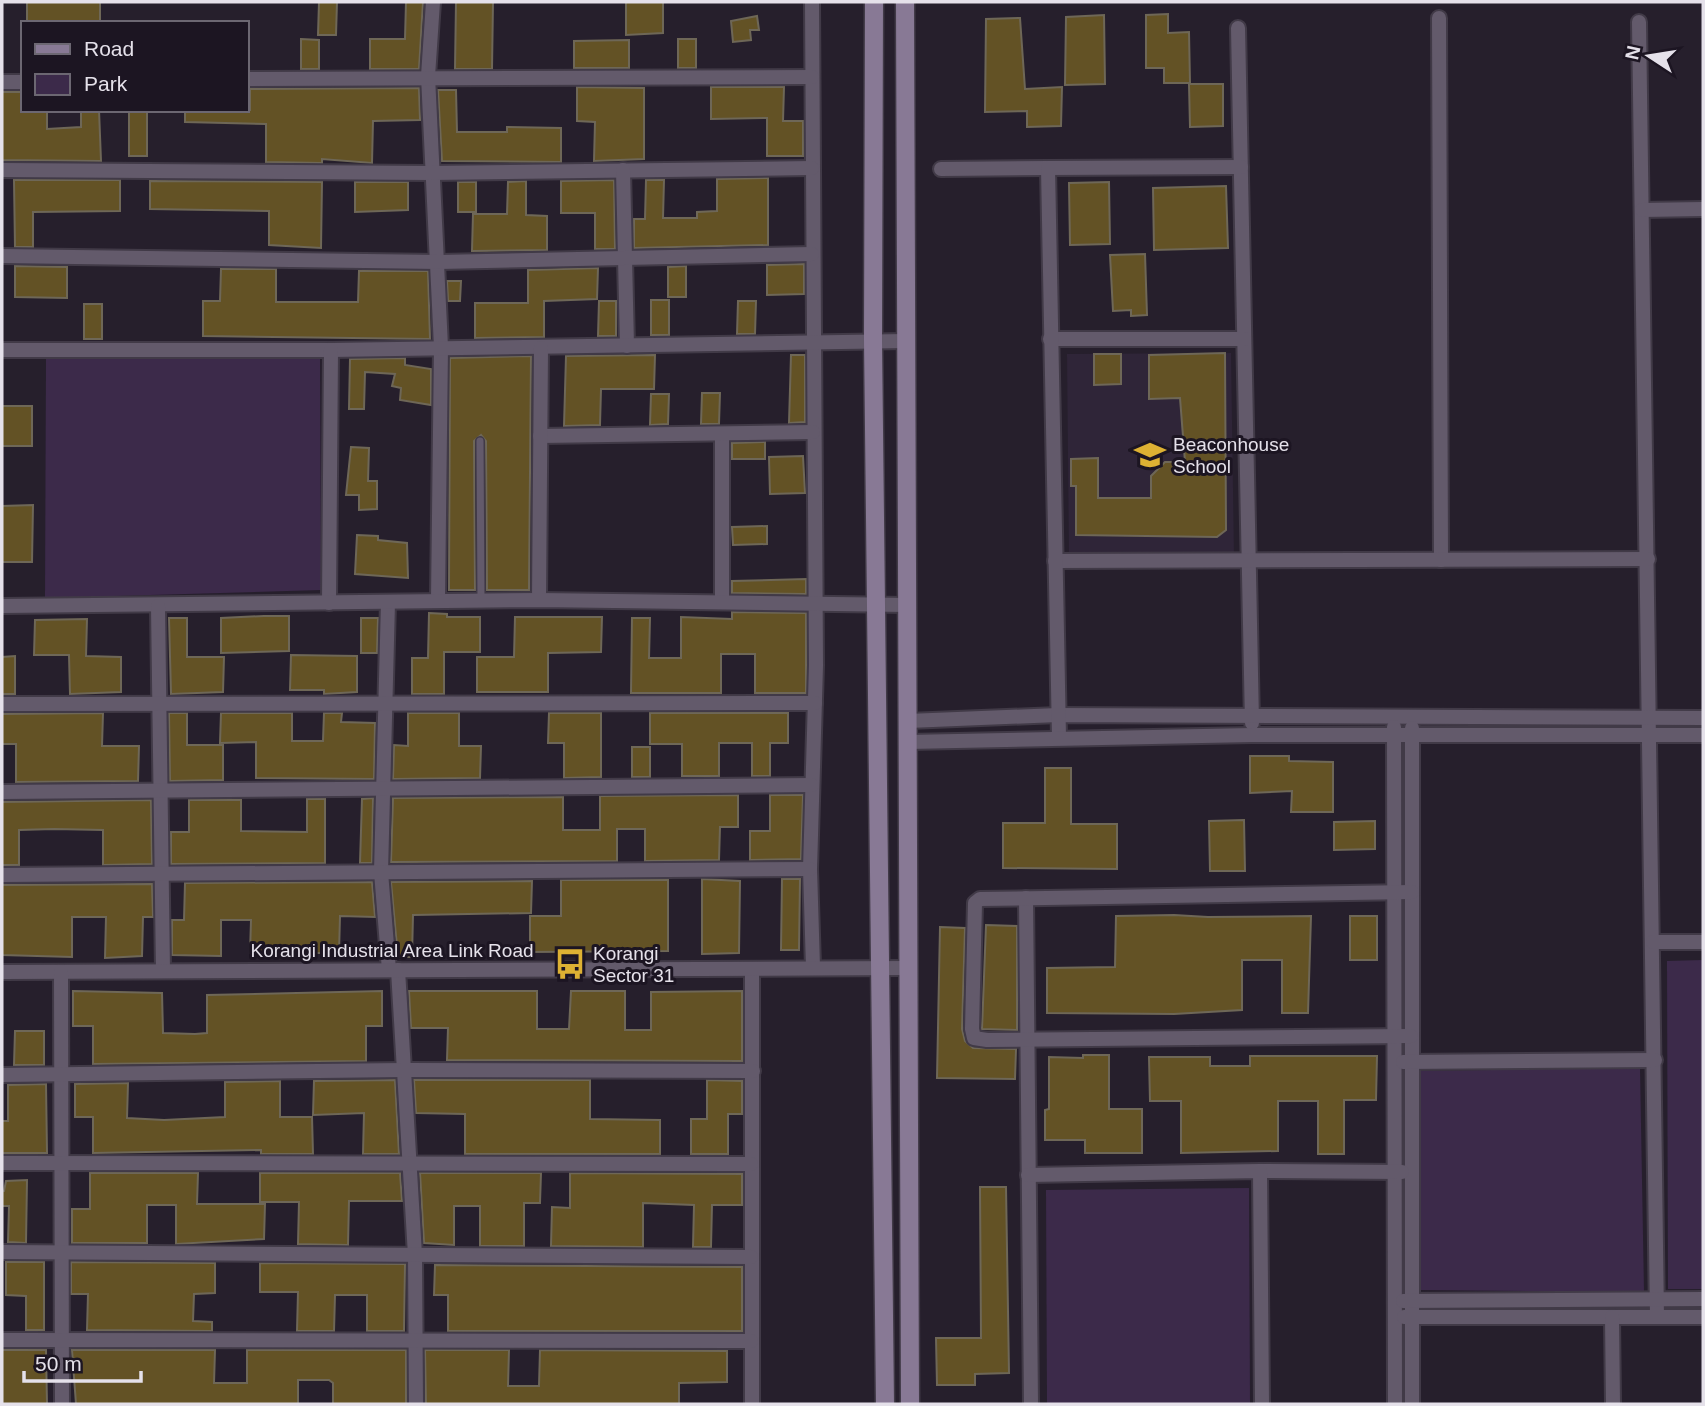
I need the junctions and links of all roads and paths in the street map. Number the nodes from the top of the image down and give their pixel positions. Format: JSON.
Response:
{"nodes":[{"id":1,"x":433,"y":2,"type":"edge"},
{"id":2,"x":812,"y":2,"type":"edge"},
{"id":3,"x":874,"y":2,"type":"edge"},
{"id":4,"x":905,"y":2,"type":"edge"},
{"id":5,"x":1439,"y":18,"type":"dead end"},
{"id":6,"x":1639,"y":22,"type":"dead end"},
{"id":7,"x":1238,"y":29,"type":"dead end"},
{"id":8,"x":428,"y":76,"type":"junction"},
{"id":9,"x":812,"y":77,"type":"junction"},
{"id":10,"x":248,"y":79,"type":"edge"},
{"id":11,"x":2,"y":82,"type":"edge"},
{"id":12,"x":21,"y":82,"type":"edge"},
{"id":13,"x":1241,"y":167,"type":"junction"},
{"id":14,"x":812,"y":168,"type":"junction"},
{"id":15,"x":1048,"y":168,"type":"junction"},
{"id":16,"x":941,"y":169,"type":"dead end"},
{"id":17,"x":2,"y":170,"type":"edge"},
{"id":18,"x":622,"y":170,"type":"junction"},
{"id":19,"x":431,"y":173,"type":"junction"},
{"id":20,"x":1703,"y":209,"type":"edge"},
{"id":21,"x":1642,"y":210,"type":"junction"},
{"id":22,"x":812,"y":254,"type":"junction"},
{"id":23,"x":2,"y":256,"type":"edge"},
{"id":24,"x":625,"y":258,"type":"junction"},
{"id":25,"x":439,"y":261,"type":"junction"},
{"id":26,"x":1244,"y":338,"type":"junction"},
{"id":27,"x":1050,"y":339,"type":"junction"},
{"id":28,"x":873,"y":340,"type":"junction"},
{"id":29,"x":813,"y":341,"type":"junction"},
{"id":30,"x":906,"y":341,"type":"junction"},
{"id":31,"x":626,"y":346,"type":"junction"},
{"id":32,"x":441,"y":347,"type":"junction"},
{"id":33,"x":541,"y":348,"type":"junction"},
{"id":34,"x":2,"y":350,"type":"edge"},
{"id":35,"x":331,"y":350,"type":"junction"},
{"id":36,"x":813,"y":432,"type":"junction"},
{"id":37,"x":722,"y":435,"type":"junction"},
{"id":38,"x":540,"y":436,"type":"junction"},
{"id":39,"x":480,"y":441,"type":"dead end"},
{"id":40,"x":1648,"y":559,"type":"junction"},
{"id":41,"x":1441,"y":560,"type":"junction"},
{"id":42,"x":1055,"y":561,"type":"junction"},
{"id":43,"x":1249,"y":561,"type":"junction"},
{"id":44,"x":438,"y":600,"type":"junction"},
{"id":45,"x":539,"y":600,"type":"junction"},
{"id":46,"x":481,"y":601,"type":"junction"},
{"id":47,"x":387,"y":602,"type":"junction"},
{"id":48,"x":722,"y":602,"type":"junction"},
{"id":49,"x":329,"y":603,"type":"junction"},
{"id":50,"x":814,"y":603,"type":"junction"},
{"id":51,"x":876,"y":604,"type":"junction"},
{"id":52,"x":907,"y":605,"type":"junction"},
{"id":53,"x":2,"y":606,"type":"edge"},
{"id":54,"x":158,"y":606,"type":"junction"},
{"id":55,"x":385,"y":702,"type":"junction"},
{"id":56,"x":159,"y":703,"type":"junction"},
{"id":57,"x":815,"y":703,"type":"junction"},
{"id":58,"x":2,"y":704,"type":"edge"},
{"id":59,"x":1058,"y":715,"type":"junction"},
{"id":60,"x":1251,"y":715,"type":"junction"},
{"id":61,"x":1394,"y":716,"type":"junction"},
{"id":62,"x":1412,"y":716,"type":"junction"},
{"id":63,"x":1650,"y":718,"type":"junction"},
{"id":64,"x":1703,"y":718,"type":"edge"},
{"id":65,"x":908,"y":721,"type":"junction"},
{"id":66,"x":1252,"y":735,"type":"junction"},
{"id":67,"x":1394,"y":735,"type":"junction"},
{"id":68,"x":1412,"y":735,"type":"junction"},
{"id":69,"x":1650,"y":735,"type":"junction"},
{"id":70,"x":1703,"y":735,"type":"edge"},
{"id":71,"x":1059,"y":737,"type":"junction"},
{"id":72,"x":908,"y":741,"type":"junction"},
{"id":73,"x":812,"y":785,"type":"junction"},
{"id":74,"x":384,"y":787,"type":"junction"},
{"id":75,"x":160,"y":791,"type":"junction"},
{"id":76,"x":2,"y":792,"type":"edge"},
{"id":77,"x":810,"y":869,"type":"junction"},
{"id":78,"x":381,"y":872,"type":"junction"},
{"id":79,"x":2,"y":875,"type":"edge"},
{"id":80,"x":163,"y":876,"type":"junction"},
{"id":81,"x":1393,"y":892,"type":"junction"},
{"id":82,"x":1412,"y":892,"type":"junction"},
{"id":83,"x":1026,"y":898,"type":"junction"},
{"id":84,"x":1653,"y":942,"type":"junction"},
{"id":85,"x":1703,"y":942,"type":"edge"},
{"id":86,"x":813,"y":967,"type":"junction"},
{"id":87,"x":908,"y":968,"type":"junction"},
{"id":88,"x":751,"y":969,"type":"junction"},
{"id":89,"x":878,"y":969,"type":"junction"},
{"id":90,"x":393,"y":970,"type":"junction"},
{"id":91,"x":163,"y":971,"type":"junction"},
{"id":92,"x":2,"y":972,"type":"edge"},
{"id":93,"x":61,"y":972,"type":"junction"},
{"id":94,"x":1395,"y":1036,"type":"junction"},
{"id":95,"x":1411,"y":1036,"type":"junction"},
{"id":96,"x":1027,"y":1039,"type":"junction"},
{"id":97,"x":1655,"y":1060,"type":"junction"},
{"id":98,"x":1395,"y":1062,"type":"junction"},
{"id":99,"x":1411,"y":1062,"type":"junction"},
{"id":100,"x":404,"y":1070,"type":"junction"},
{"id":101,"x":754,"y":1071,"type":"junction"},
{"id":102,"x":2,"y":1075,"type":"edge"},
{"id":103,"x":62,"y":1075,"type":"junction"},
{"id":104,"x":409,"y":1161,"type":"junction"},
{"id":105,"x":2,"y":1163,"type":"edge"},
{"id":106,"x":61,"y":1163,"type":"junction"},
{"id":107,"x":751,"y":1164,"type":"junction"},
{"id":108,"x":1260,"y":1171,"type":"junction"},
{"id":109,"x":1394,"y":1172,"type":"junction"},
{"id":110,"x":1411,"y":1172,"type":"junction"},
{"id":111,"x":1028,"y":1175,"type":"junction"},
{"id":112,"x":62,"y":1251,"type":"junction"},
{"id":113,"x":2,"y":1252,"type":"edge"},
{"id":114,"x":415,"y":1255,"type":"junction"},
{"id":115,"x":751,"y":1257,"type":"junction"},
{"id":116,"x":1657,"y":1299,"type":"junction"},
{"id":117,"x":1703,"y":1299,"type":"edge"},
{"id":118,"x":1412,"y":1300,"type":"junction"},
{"id":119,"x":1394,"y":1301,"type":"junction"},
{"id":120,"x":1412,"y":1317,"type":"junction"},
{"id":121,"x":1612,"y":1317,"type":"junction"},
{"id":122,"x":1657,"y":1317,"type":"junction"},
{"id":123,"x":1703,"y":1317,"type":"edge"},
{"id":124,"x":1395,"y":1318,"type":"junction"},
{"id":125,"x":63,"y":1339,"type":"junction"},
{"id":126,"x":2,"y":1340,"type":"edge"},
{"id":127,"x":751,"y":1340,"type":"junction"},
{"id":128,"x":416,"y":1342,"type":"junction"},
{"id":129,"x":62,"y":1404,"type":"edge"},
{"id":130,"x":416,"y":1404,"type":"edge"},
{"id":131,"x":751,"y":1404,"type":"edge"},
{"id":132,"x":885,"y":1404,"type":"edge"},
{"id":133,"x":910,"y":1404,"type":"edge"},
{"id":134,"x":1031,"y":1404,"type":"edge"},
{"id":135,"x":1262,"y":1404,"type":"edge"},
{"id":136,"x":1395,"y":1404,"type":"edge"},
{"id":137,"x":1412,"y":1404,"type":"edge"},
{"id":138,"x":1613,"y":1404,"type":"edge"}],
"edges":[{"from":1,"to":8,"type":"street"},
{"from":2,"to":9,"type":"street"},
{"from":3,"to":28,"type":"street"},
{"from":4,"to":30,"type":"street"},
{"from":5,"to":41,"type":"street"},
{"from":6,"to":21,"type":"street"},
{"from":7,"to":13,"type":"street"},
{"from":8,"to":9,"type":"street"},
{"from":8,"to":10,"type":"street"},
{"from":8,"to":19,"type":"street"},
{"from":9,"to":14,"type":"street"},
{"from":11,"to":12,"type":"street"},
{"from":13,"to":15,"type":"street"},
{"from":13,"to":26,"type":"street"},
{"from":14,"to":18,"type":"street"},
{"from":14,"to":22,"type":"street"},
{"from":15,"to":16,"type":"street"},
{"from":15,"to":27,"type":"street"},
{"from":17,"to":19,"type":"street"},
{"from":18,"to":19,"type":"street"},
{"from":18,"to":24,"type":"street"},
{"from":19,"to":25,"type":"street"},
{"from":20,"to":21,"type":"street"},
{"from":21,"to":40,"type":"street"},
{"from":22,"to":24,"type":"street"},
{"from":22,"to":29,"type":"street"},
{"from":23,"to":25,"type":"street"},
{"from":24,"to":25,"type":"street"},
{"from":24,"to":31,"type":"street"},
{"from":25,"to":32,"type":"street"},
{"from":26,"to":27,"type":"street"},
{"from":26,"to":43,"type":"street"},
{"from":27,"to":42,"type":"street"},
{"from":28,"to":29,"type":"street"},
{"from":28,"to":30,"type":"street"},
{"from":28,"to":51,"type":"street"},
{"from":29,"to":31,"type":"street"},
{"from":29,"to":36,"type":"street"},
{"from":30,"to":52,"type":"street"},
{"from":31,"to":33,"type":"street"},
{"from":32,"to":33,"type":"street"},
{"from":32,"to":35,"type":"street"},
{"from":32,"to":44,"type":"street"},
{"from":33,"to":38,"type":"street"},
{"from":34,"to":35,"type":"street"},
{"from":35,"to":49,"type":"street"},
{"from":36,"to":37,"type":"street"},
{"from":36,"to":50,"type":"street"},
{"from":37,"to":38,"type":"street"},
{"from":37,"to":48,"type":"street"},
{"from":38,"to":45,"type":"street"},
{"from":39,"to":46,"type":"lane"},
{"from":40,"to":41,"type":"street"},
{"from":40,"to":63,"type":"street"},
{"from":41,"to":43,"type":"street"},
{"from":42,"to":43,"type":"street"},
{"from":42,"to":59,"type":"street"},
{"from":43,"to":60,"type":"street"},
{"from":44,"to":46,"type":"street"},
{"from":44,"to":47,"type":"street"},
{"from":45,"to":46,"type":"street"},
{"from":45,"to":48,"type":"street"},
{"from":47,"to":49,"type":"street"},
{"from":47,"to":55,"type":"street"},
{"from":48,"to":50,"type":"street"},
{"from":49,"to":54,"type":"street"},
{"from":50,"to":51,"type":"street"},
{"from":50,"to":57,"type":"street"},
{"from":51,"to":52,"type":"street"},
{"from":51,"to":89,"type":"street"},
{"from":52,"to":65,"type":"street"},
{"from":53,"to":54,"type":"street"},
{"from":54,"to":56,"type":"street"},
{"from":55,"to":56,"type":"street"},
{"from":55,"to":57,"type":"street"},
{"from":55,"to":74,"type":"street"},
{"from":56,"to":58,"type":"street"},
{"from":56,"to":75,"type":"street"},
{"from":57,"to":73,"type":"street"},
{"from":59,"to":60,"type":"street"},
{"from":59,"to":65,"type":"street"},
{"from":59,"to":71,"type":"street"},
{"from":60,"to":61,"type":"street"},
{"from":60,"to":66,"type":"street"},
{"from":61,"to":62,"type":"street"},
{"from":61,"to":67,"type":"street"},
{"from":62,"to":63,"type":"street"},
{"from":62,"to":68,"type":"street"},
{"from":63,"to":64,"type":"street"},
{"from":63,"to":69,"type":"street"},
{"from":65,"to":72,"type":"street"},
{"from":66,"to":67,"type":"street"},
{"from":66,"to":71,"type":"street"},
{"from":67,"to":68,"type":"street"},
{"from":67,"to":81,"type":"street"},
{"from":68,"to":69,"type":"street"},
{"from":68,"to":82,"type":"street"},
{"from":69,"to":70,"type":"street"},
{"from":69,"to":84,"type":"street"},
{"from":71,"to":72,"type":"street"},
{"from":72,"to":87,"type":"street"},
{"from":73,"to":74,"type":"street"},
{"from":73,"to":77,"type":"street"},
{"from":74,"to":75,"type":"street"},
{"from":74,"to":78,"type":"street"},
{"from":75,"to":76,"type":"street"},
{"from":75,"to":80,"type":"street"},
{"from":77,"to":78,"type":"street"},
{"from":77,"to":86,"type":"street"},
{"from":78,"to":80,"type":"street"},
{"from":78,"to":90,"type":"street"},
{"from":79,"to":80,"type":"street"},
{"from":80,"to":91,"type":"street"},
{"from":81,"to":82,"type":"street"},
{"from":81,"to":83,"type":"street"},
{"from":81,"to":94,"type":"street"},
{"from":82,"to":95,"type":"street"},
{"from":83,"to":96,"type":"street"},
{"from":83,"to":96,"type":"street"},
{"from":84,"to":85,"type":"street"},
{"from":84,"to":97,"type":"street"},
{"from":86,"to":88,"type":"street","name":"Korangi Industrial Area Link Road"},
{"from":86,"to":89,"type":"street","name":"Korangi Industrial Area Link Road"},
{"from":87,"to":89,"type":"street","name":"Korangi Industrial Area Link Road"},
{"from":87,"to":133,"type":"street"},
{"from":88,"to":90,"type":"street","name":"Korangi Industrial Area Link Road"},
{"from":88,"to":101,"type":"street"},
{"from":89,"to":132,"type":"street"},
{"from":90,"to":91,"type":"street","name":"Korangi Industrial Area Link Road"},
{"from":90,"to":100,"type":"street"},
{"from":91,"to":93,"type":"street","name":"Korangi Industrial Area Link Road"},
{"from":92,"to":93,"type":"street","name":"Korangi Industrial Area Link Road"},
{"from":93,"to":103,"type":"street"},
{"from":94,"to":95,"type":"street"},
{"from":94,"to":96,"type":"street"},
{"from":94,"to":98,"type":"street"},
{"from":95,"to":99,"type":"street"},
{"from":96,"to":111,"type":"street"},
{"from":97,"to":99,"type":"street"},
{"from":97,"to":116,"type":"street"},
{"from":98,"to":99,"type":"street"},
{"from":98,"to":109,"type":"street"},
{"from":99,"to":110,"type":"street"},
{"from":100,"to":101,"type":"street"},
{"from":100,"to":103,"type":"street"},
{"from":100,"to":104,"type":"street"},
{"from":101,"to":107,"type":"street"},
{"from":102,"to":103,"type":"street"},
{"from":103,"to":106,"type":"street"},
{"from":104,"to":106,"type":"street"},
{"from":104,"to":107,"type":"street"},
{"from":104,"to":114,"type":"street"},
{"from":105,"to":106,"type":"street"},
{"from":106,"to":112,"type":"street"},
{"from":107,"to":115,"type":"street"},
{"from":108,"to":109,"type":"street"},
{"from":108,"to":111,"type":"street"},
{"from":108,"to":135,"type":"street"},
{"from":109,"to":110,"type":"street"},
{"from":109,"to":119,"type":"street"},
{"from":110,"to":118,"type":"street"},
{"from":111,"to":134,"type":"street"},
{"from":112,"to":113,"type":"street"},
{"from":112,"to":114,"type":"street"},
{"from":112,"to":125,"type":"street"},
{"from":114,"to":115,"type":"street"},
{"from":114,"to":128,"type":"street"},
{"from":115,"to":127,"type":"street"},
{"from":116,"to":117,"type":"street"},
{"from":116,"to":118,"type":"street"},
{"from":116,"to":122,"type":"street"},
{"from":118,"to":119,"type":"street"},
{"from":118,"to":120,"type":"street"},
{"from":119,"to":124,"type":"street"},
{"from":120,"to":121,"type":"street"},
{"from":120,"to":124,"type":"street"},
{"from":120,"to":137,"type":"street"},
{"from":121,"to":122,"type":"street"},
{"from":121,"to":138,"type":"street"},
{"from":122,"to":123,"type":"street"},
{"from":124,"to":136,"type":"street"},
{"from":125,"to":126,"type":"street"},
{"from":125,"to":128,"type":"street"},
{"from":125,"to":129,"type":"street"},
{"from":127,"to":128,"type":"street"},
{"from":127,"to":131,"type":"street"},
{"from":128,"to":130,"type":"street"}]}
